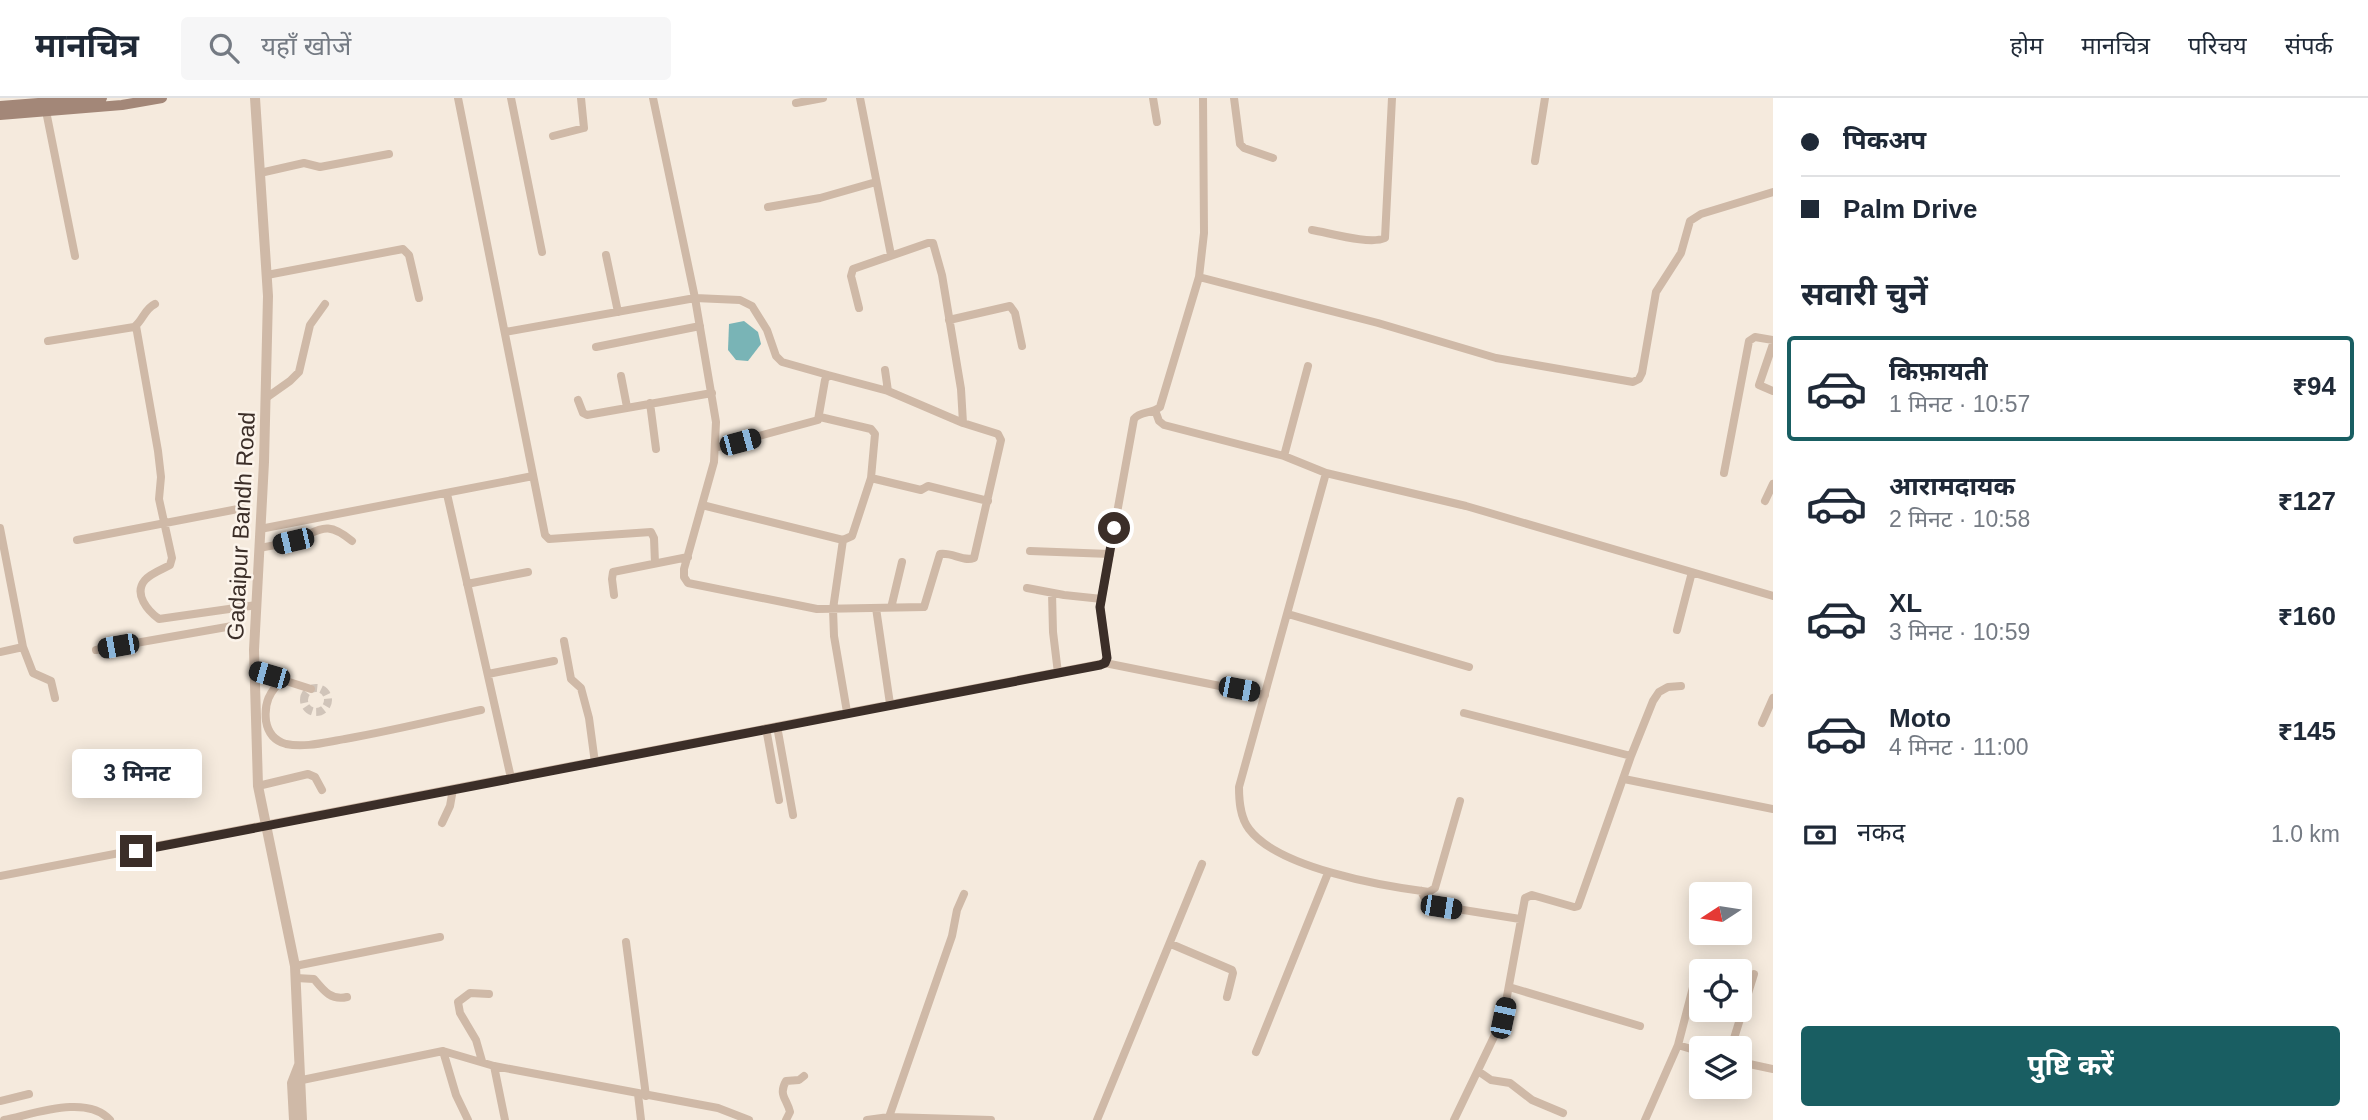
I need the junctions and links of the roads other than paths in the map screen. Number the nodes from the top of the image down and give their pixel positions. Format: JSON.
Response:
{"nodes":[{"id":1,"x":102,"y":98,"type":"edge"},
{"id":2,"x":162,"y":98,"type":"edge"},
{"id":3,"x":255,"y":98,"type":"edge"},
{"id":4,"x":458,"y":98,"type":"edge"},
{"id":5,"x":511,"y":98,"type":"edge"},
{"id":6,"x":581,"y":98,"type":"edge"},
{"id":7,"x":653,"y":98,"type":"edge"},
{"id":8,"x":823,"y":98,"type":"edge"},
{"id":9,"x":860,"y":98,"type":"edge"},
{"id":10,"x":1153,"y":98,"type":"edge"},
{"id":11,"x":1203,"y":98,"type":"edge"},
{"id":12,"x":1234,"y":98,"type":"edge"},
{"id":13,"x":1392,"y":98,"type":"edge"},
{"id":14,"x":1545,"y":98,"type":"edge"},
{"id":15,"x":796,"y":103,"type":"dead end"},
{"id":16,"x":51,"y":104,"type":"edge"},
{"id":17,"x":0,"y":106,"type":"edge"},
{"id":18,"x":0,"y":115,"type":"edge"},
{"id":19,"x":1157,"y":122,"type":"dead end"},
{"id":20,"x":553,"y":136,"type":"dead end"},
{"id":21,"x":389,"y":154,"type":"dead end"},
{"id":22,"x":1273,"y":158,"type":"dead end"},
{"id":23,"x":1535,"y":161,"type":"dead end"},
{"id":24,"x":260,"y":173,"type":"junction"},
{"id":25,"x":876,"y":182,"type":"junction"},
{"id":26,"x":1773,"y":192,"type":"edge"},
{"id":27,"x":768,"y":208,"type":"dead end"},
{"id":28,"x":1312,"y":230,"type":"dead end"},
{"id":29,"x":542,"y":252,"type":"dead end"},
{"id":30,"x":606,"y":254,"type":"dead end"},
{"id":31,"x":891,"y":255,"type":"junction"},
{"id":32,"x":75,"y":256,"type":"dead end"},
{"id":33,"x":267,"y":275,"type":"junction"},
{"id":34,"x":1199,"y":277,"type":"junction"},
{"id":35,"x":419,"y":298,"type":"dead end"},
{"id":36,"x":695,"y":298,"type":"junction"},
{"id":37,"x":155,"y":304,"type":"dead end"},
{"id":38,"x":325,"y":304,"type":"dead end"},
{"id":39,"x":859,"y":308,"type":"dead end"},
{"id":40,"x":618,"y":312,"type":"junction"},
{"id":41,"x":949,"y":320,"type":"junction"},
{"id":42,"x":136,"y":326,"type":"junction"},
{"id":43,"x":699,"y":326,"type":"junction"},
{"id":44,"x":505,"y":332,"type":"junction"},
{"id":45,"x":48,"y":341,"type":"dead end"},
{"id":46,"x":1773,"y":342,"type":"edge"},
{"id":47,"x":1022,"y":346,"type":"dead end"},
{"id":48,"x":596,"y":347,"type":"dead end"},
{"id":49,"x":1308,"y":366,"type":"dead end"},
{"id":50,"x":886,"y":370,"type":"dead end"},
{"id":51,"x":828,"y":375,"type":"junction"},
{"id":52,"x":621,"y":376,"type":"dead end"},
{"id":53,"x":888,"y":391,"type":"junction"},
{"id":54,"x":1773,"y":391,"type":"edge"},
{"id":55,"x":712,"y":393,"type":"junction"},
{"id":56,"x":266,"y":398,"type":"junction"},
{"id":57,"x":578,"y":400,"type":"dead end"},
{"id":58,"x":650,"y":403,"type":"junction"},
{"id":59,"x":627,"y":407,"type":"junction"},
{"id":60,"x":1155,"y":410,"type":"junction"},
{"id":61,"x":820,"y":417,"type":"junction"},
{"id":62,"x":963,"y":423,"type":"junction"},
{"id":63,"x":715,"y":448,"type":"junction"},
{"id":64,"x":656,"y":449,"type":"dead end"},
{"id":65,"x":1283,"y":456,"type":"junction"},
{"id":66,"x":1326,"y":473,"type":"junction"},
{"id":67,"x":1724,"y":473,"type":"dead end"},
{"id":68,"x":533,"y":476,"type":"junction"},
{"id":69,"x":871,"y":478,"type":"junction"},
{"id":70,"x":1773,"y":484,"type":"edge"},
{"id":71,"x":447,"y":494,"type":"junction"},
{"id":72,"x":988,"y":501,"type":"junction"},
{"id":73,"x":1765,"y":501,"type":"dead end"},
{"id":74,"x":702,"y":505,"type":"junction"},
{"id":75,"x":243,"y":508,"type":"dead end"},
{"id":76,"x":164,"y":523,"type":"junction"},
{"id":77,"x":0,"y":528,"type":"edge"},
{"id":78,"x":260,"y":529,"type":"junction"},
{"id":79,"x":77,"y":540,"type":"dead end"},
{"id":80,"x":843,"y":540,"type":"junction"},
{"id":81,"x":352,"y":541,"type":"dead end"},
{"id":82,"x":260,"y":548,"type":"junction"},
{"id":83,"x":1030,"y":551,"type":"dead end"},
{"id":84,"x":1110,"y":554,"type":"junction"},
{"id":85,"x":688,"y":557,"type":"junction"},
{"id":86,"x":902,"y":562,"type":"dead end"},
{"id":87,"x":655,"y":563,"type":"junction"},
{"id":88,"x":528,"y":572,"type":"dead end"},
{"id":89,"x":1692,"y":572,"type":"junction"},
{"id":90,"x":467,"y":584,"type":"junction"},
{"id":91,"x":1027,"y":589,"type":"dead end"},
{"id":92,"x":1052,"y":593,"type":"junction"},
{"id":93,"x":614,"y":594,"type":"dead end"},
{"id":94,"x":1773,"y":596,"type":"edge"},
{"id":95,"x":1102,"y":599,"type":"junction"},
{"id":96,"x":257,"y":606,"type":"junction"},
{"id":97,"x":876,"y":608,"type":"junction"},
{"id":98,"x":891,"y":608,"type":"junction"},
{"id":99,"x":833,"y":609,"type":"junction"},
{"id":100,"x":1288,"y":614,"type":"junction"},
{"id":101,"x":159,"y":619,"type":"junction"},
{"id":102,"x":238,"y":625,"type":"dead end"},
{"id":103,"x":1677,"y":630,"type":"dead end"},
{"id":104,"x":163,"y":638,"type":"junction"},
{"id":105,"x":564,"y":641,"type":"dead end"},
{"id":106,"x":23,"y":647,"type":"junction"},
{"id":107,"x":96,"y":650,"type":"dead end"},
{"id":108,"x":0,"y":652,"type":"edge"},
{"id":109,"x":554,"y":662,"type":"dead end"},
{"id":110,"x":1105,"y":663,"type":"junction"},
{"id":111,"x":1469,"y":667,"type":"dead end"},
{"id":112,"x":255,"y":671,"type":"junction"},
{"id":113,"x":1058,"y":673,"type":"junction"},
{"id":114,"x":488,"y":674,"type":"junction"},
{"id":115,"x":283,"y":679,"type":"junction"},
{"id":116,"x":1681,"y":686,"type":"dead end"},
{"id":117,"x":311,"y":689,"type":"dead end"},
{"id":118,"x":1265,"y":695,"type":"junction"},
{"id":119,"x":55,"y":698,"type":"dead end"},
{"id":120,"x":1773,"y":698,"type":"edge"},
{"id":121,"x":890,"y":704,"type":"junction"},
{"id":122,"x":481,"y":710,"type":"dead end"},
{"id":123,"x":847,"y":712,"type":"junction"},
{"id":124,"x":1464,"y":713,"type":"dead end"},
{"id":125,"x":1762,"y":723,"type":"dead end"},
{"id":126,"x":777,"y":726,"type":"junction"},
{"id":127,"x":766,"y":728,"type":"junction"},
{"id":128,"x":1631,"y":757,"type":"junction"},
{"id":129,"x":595,"y":763,"type":"junction"},
{"id":130,"x":511,"y":778,"type":"junction"},
{"id":131,"x":1624,"y":779,"type":"junction"},
{"id":132,"x":258,"y":786,"type":"junction"},
{"id":133,"x":453,"y":789,"type":"junction"},
{"id":134,"x":322,"y":790,"type":"dead end"},
{"id":135,"x":779,"y":800,"type":"dead end"},
{"id":136,"x":1460,"y":801,"type":"dead end"},
{"id":137,"x":1773,"y":809,"type":"edge"},
{"id":138,"x":793,"y":815,"type":"dead end"},
{"id":139,"x":442,"y":823,"type":"dead end"},
{"id":140,"x":266,"y":826,"type":"junction"},
{"id":141,"x":1202,"y":864,"type":"dead end"},
{"id":142,"x":1328,"y":873,"type":"junction"},
{"id":143,"x":0,"y":876,"type":"edge"},
{"id":144,"x":1421,"y":891,"type":"junction"},
{"id":145,"x":964,"y":894,"type":"dead end"},
{"id":146,"x":1520,"y":919,"type":"junction"},
{"id":147,"x":440,"y":937,"type":"dead end"},
{"id":148,"x":626,"y":942,"type":"dead end"},
{"id":149,"x":1171,"y":944,"type":"junction"},
{"id":150,"x":295,"y":966,"type":"junction"},
{"id":151,"x":1754,"y":974,"type":"dead end"},
{"id":152,"x":296,"y":978,"type":"junction"},
{"id":153,"x":1509,"y":987,"type":"junction"},
{"id":154,"x":489,"y":994,"type":"dead end"},
{"id":155,"x":347,"y":997,"type":"dead end"},
{"id":156,"x":1227,"y":997,"type":"dead end"},
{"id":157,"x":1689,"y":1003,"type":"edge"},
{"id":158,"x":1640,"y":1026,"type":"dead end"},
{"id":159,"x":1735,"y":1036,"type":"edge"},
{"id":160,"x":1678,"y":1045,"type":"junction"},
{"id":161,"x":1689,"y":1048,"type":"edge"},
{"id":162,"x":443,"y":1051,"type":"junction"},
{"id":163,"x":1256,"y":1052,"type":"dead end"},
{"id":164,"x":482,"y":1062,"type":"junction"},
{"id":165,"x":299,"y":1065,"type":"junction"},
{"id":166,"x":1752,"y":1065,"type":"edge"},
{"id":167,"x":494,"y":1066,"type":"junction"},
{"id":168,"x":1773,"y":1069,"type":"edge"},
{"id":169,"x":1478,"y":1071,"type":"junction"},
{"id":170,"x":804,"y":1076,"type":"dead end"},
{"id":171,"x":302,"y":1080,"type":"junction"},
{"id":172,"x":29,"y":1094,"type":"dead end"},
{"id":173,"x":642,"y":1095,"type":"junction"},
{"id":174,"x":0,"y":1101,"type":"edge"},
{"id":175,"x":1563,"y":1113,"type":"dead end"},
{"id":176,"x":889,"y":1117,"type":"junction"},
{"id":177,"x":4,"y":1120,"type":"edge"},
{"id":178,"x":110,"y":1120,"type":"edge"},
{"id":179,"x":294,"y":1120,"type":"edge"},
{"id":180,"x":302,"y":1120,"type":"edge"},
{"id":181,"x":468,"y":1120,"type":"edge"},
{"id":182,"x":505,"y":1120,"type":"edge"},
{"id":183,"x":641,"y":1120,"type":"edge"},
{"id":184,"x":749,"y":1120,"type":"edge"},
{"id":185,"x":786,"y":1120,"type":"edge"},
{"id":186,"x":867,"y":1120,"type":"edge"},
{"id":187,"x":991,"y":1120,"type":"edge"},
{"id":188,"x":1097,"y":1120,"type":"edge"},
{"id":189,"x":1454,"y":1120,"type":"edge"},
{"id":190,"x":1645,"y":1120,"type":"edge"}],
"edges":[{"from":1,"to":16,"type":"main road"},
{"from":2,"to":16,"type":"main road"},
{"from":3,"to":24,"type":"street","name":"Gadaipur Bandh Road"},
{"from":4,"to":44,"type":"street"},
{"from":5,"to":29,"type":"street"},
{"from":6,"to":20,"type":"street"},
{"from":7,"to":36,"type":"street"},
{"from":8,"to":15,"type":"street"},
{"from":9,"to":25,"type":"street"},
{"from":10,"to":19,"type":"street"},
{"from":11,"to":34,"type":"street"},
{"from":12,"to":22,"type":"street"},
{"from":13,"to":28,"type":"street"},
{"from":14,"to":23,"type":"street"},
{"from":16,"to":17,"type":"main road"},
{"from":16,"to":18,"type":"main road"},
{"from":16,"to":32,"type":"street"},
{"from":21,"to":24,"type":"street"},
{"from":24,"to":33,"type":"street","name":"Gadaipur Bandh Road"},
{"from":25,"to":27,"type":"street"},
{"from":25,"to":31,"type":"street"},
{"from":26,"to":34,"type":"street"},
{"from":30,"to":40,"type":"street"},
{"from":31,"to":39,"type":"street"},
{"from":31,"to":41,"type":"street"},
{"from":33,"to":35,"type":"street"},
{"from":33,"to":56,"type":"street","name":"Gadaipur Bandh Road"},
{"from":34,"to":60,"type":"street"},
{"from":36,"to":40,"type":"street"},
{"from":36,"to":43,"type":"street"},
{"from":36,"to":51,"type":"street"},
{"from":37,"to":42,"type":"street"},
{"from":38,"to":56,"type":"street"},
{"from":40,"to":44,"type":"street"},
{"from":41,"to":47,"type":"street"},
{"from":41,"to":62,"type":"street"},
{"from":42,"to":45,"type":"street"},
{"from":42,"to":76,"type":"street"},
{"from":43,"to":48,"type":"street"},
{"from":43,"to":55,"type":"street"},
{"from":44,"to":68,"type":"street"},
{"from":46,"to":54,"type":"street"},
{"from":46,"to":67,"type":"street"},
{"from":49,"to":65,"type":"street"},
{"from":50,"to":53,"type":"street"},
{"from":51,"to":53,"type":"street"},
{"from":51,"to":61,"type":"street"},
{"from":52,"to":59,"type":"street"},
{"from":53,"to":62,"type":"street"},
{"from":55,"to":58,"type":"street"},
{"from":55,"to":63,"type":"street"},
{"from":56,"to":78,"type":"street","name":"Gadaipur Bandh Road"},
{"from":57,"to":59,"type":"street"},
{"from":58,"to":59,"type":"street"},
{"from":58,"to":64,"type":"street"},
{"from":60,"to":65,"type":"street"},
{"from":60,"to":84,"type":"street"},
{"from":61,"to":63,"type":"street"},
{"from":61,"to":69,"type":"street"},
{"from":62,"to":72,"type":"street"},
{"from":63,"to":74,"type":"street"},
{"from":65,"to":66,"type":"street"},
{"from":66,"to":89,"type":"street"},
{"from":66,"to":100,"type":"street"},
{"from":68,"to":71,"type":"street"},
{"from":68,"to":87,"type":"street"},
{"from":69,"to":72,"type":"street"},
{"from":69,"to":80,"type":"street"},
{"from":70,"to":73,"type":"street"},
{"from":71,"to":78,"type":"street"},
{"from":71,"to":90,"type":"street"},
{"from":72,"to":98,"type":"street"},
{"from":74,"to":80,"type":"street"},
{"from":74,"to":85,"type":"street"},
{"from":75,"to":76,"type":"street"},
{"from":76,"to":79,"type":"street"},
{"from":76,"to":101,"type":"street"},
{"from":77,"to":106,"type":"street"},
{"from":78,"to":82,"type":"street","name":"Gadaipur Bandh Road"},
{"from":80,"to":99,"type":"street"},
{"from":81,"to":82,"type":"street"},
{"from":82,"to":96,"type":"street","name":"Gadaipur Bandh Road"},
{"from":83,"to":84,"type":"street"},
{"from":84,"to":95,"type":"street"},
{"from":85,"to":87,"type":"street"},
{"from":85,"to":99,"type":"street"},
{"from":86,"to":98,"type":"street"},
{"from":87,"to":93,"type":"street"},
{"from":88,"to":90,"type":"street"},
{"from":89,"to":94,"type":"street"},
{"from":89,"to":103,"type":"street"},
{"from":90,"to":114,"type":"street"},
{"from":91,"to":92,"type":"street"},
{"from":92,"to":95,"type":"street"},
{"from":92,"to":113,"type":"street"},
{"from":95,"to":110,"type":"street"},
{"from":96,"to":101,"type":"street"},
{"from":96,"to":112,"type":"street","name":"Gadaipur Bandh Road"},
{"from":97,"to":98,"type":"street"},
{"from":97,"to":99,"type":"street"},
{"from":97,"to":121,"type":"street"},
{"from":99,"to":123,"type":"street"},
{"from":100,"to":111,"type":"street"},
{"from":100,"to":118,"type":"street"},
{"from":101,"to":104,"type":"street"},
{"from":102,"to":104,"type":"street"},
{"from":104,"to":107,"type":"street"},
{"from":105,"to":129,"type":"street"},
{"from":106,"to":108,"type":"street"},
{"from":106,"to":119,"type":"street"},
{"from":109,"to":114,"type":"street"},
{"from":110,"to":113,"type":"street"},
{"from":110,"to":118,"type":"street"},
{"from":112,"to":115,"type":"street"},
{"from":112,"to":132,"type":"street","name":"Gadaipur Bandh Road"},
{"from":113,"to":121,"type":"street"},
{"from":114,"to":130,"type":"street"},
{"from":115,"to":117,"type":"street"},
{"from":115,"to":122,"type":"street"},
{"from":116,"to":128,"type":"street"},
{"from":118,"to":142,"type":"street"},
{"from":120,"to":125,"type":"street"},
{"from":121,"to":123,"type":"street"},
{"from":123,"to":126,"type":"street"},
{"from":124,"to":128,"type":"street"},
{"from":126,"to":127,"type":"street"},
{"from":126,"to":138,"type":"street"},
{"from":127,"to":129,"type":"street"},
{"from":127,"to":135,"type":"street"},
{"from":128,"to":131,"type":"street"},
{"from":129,"to":130,"type":"street"},
{"from":130,"to":133,"type":"street"},
{"from":131,"to":137,"type":"street"},
{"from":131,"to":146,"type":"street"},
{"from":132,"to":134,"type":"street"},
{"from":132,"to":140,"type":"street","name":"Gadaipur Bandh Road"},
{"from":133,"to":139,"type":"street"},
{"from":133,"to":140,"type":"street"},
{"from":136,"to":144,"type":"street"},
{"from":140,"to":143,"type":"street"},
{"from":140,"to":150,"type":"street","name":"Gadaipur Bandh Road"},
{"from":141,"to":149,"type":"street"},
{"from":142,"to":144,"type":"street"},
{"from":142,"to":163,"type":"street"},
{"from":144,"to":146,"type":"street"},
{"from":145,"to":176,"type":"street"},
{"from":146,"to":153,"type":"street"},
{"from":147,"to":150,"type":"street"},
{"from":148,"to":173,"type":"street"},
{"from":149,"to":156,"type":"street"},
{"from":149,"to":188,"type":"street"},
{"from":150,"to":152,"type":"street","name":"Gadaipur Bandh Road"},
{"from":151,"to":159,"type":"street"},
{"from":152,"to":155,"type":"street"},
{"from":152,"to":165,"type":"street","name":"Gadaipur Bandh Road"},
{"from":153,"to":158,"type":"street"},
{"from":153,"to":169,"type":"street"},
{"from":154,"to":164,"type":"street"},
{"from":157,"to":160,"type":"street"},
{"from":160,"to":161,"type":"street"},
{"from":160,"to":190,"type":"street"},
{"from":162,"to":164,"type":"street"},
{"from":162,"to":171,"type":"street"},
{"from":162,"to":181,"type":"street"},
{"from":164,"to":167,"type":"street"},
{"from":165,"to":171,"type":"street","name":"Gadaipur Bandh Road"},
{"from":165,"to":179,"type":"street"},
{"from":166,"to":168,"type":"street"},
{"from":167,"to":173,"type":"street"},
{"from":167,"to":182,"type":"street"},
{"from":169,"to":175,"type":"street"},
{"from":169,"to":189,"type":"street"},
{"from":170,"to":185,"type":"street"},
{"from":171,"to":180,"type":"street","name":"Gadaipur Bandh Road"},
{"from":172,"to":174,"type":"street"},
{"from":173,"to":183,"type":"street"},
{"from":173,"to":184,"type":"street"},
{"from":176,"to":186,"type":"street"},
{"from":176,"to":187,"type":"street"},
{"from":177,"to":178,"type":"street"}]}
